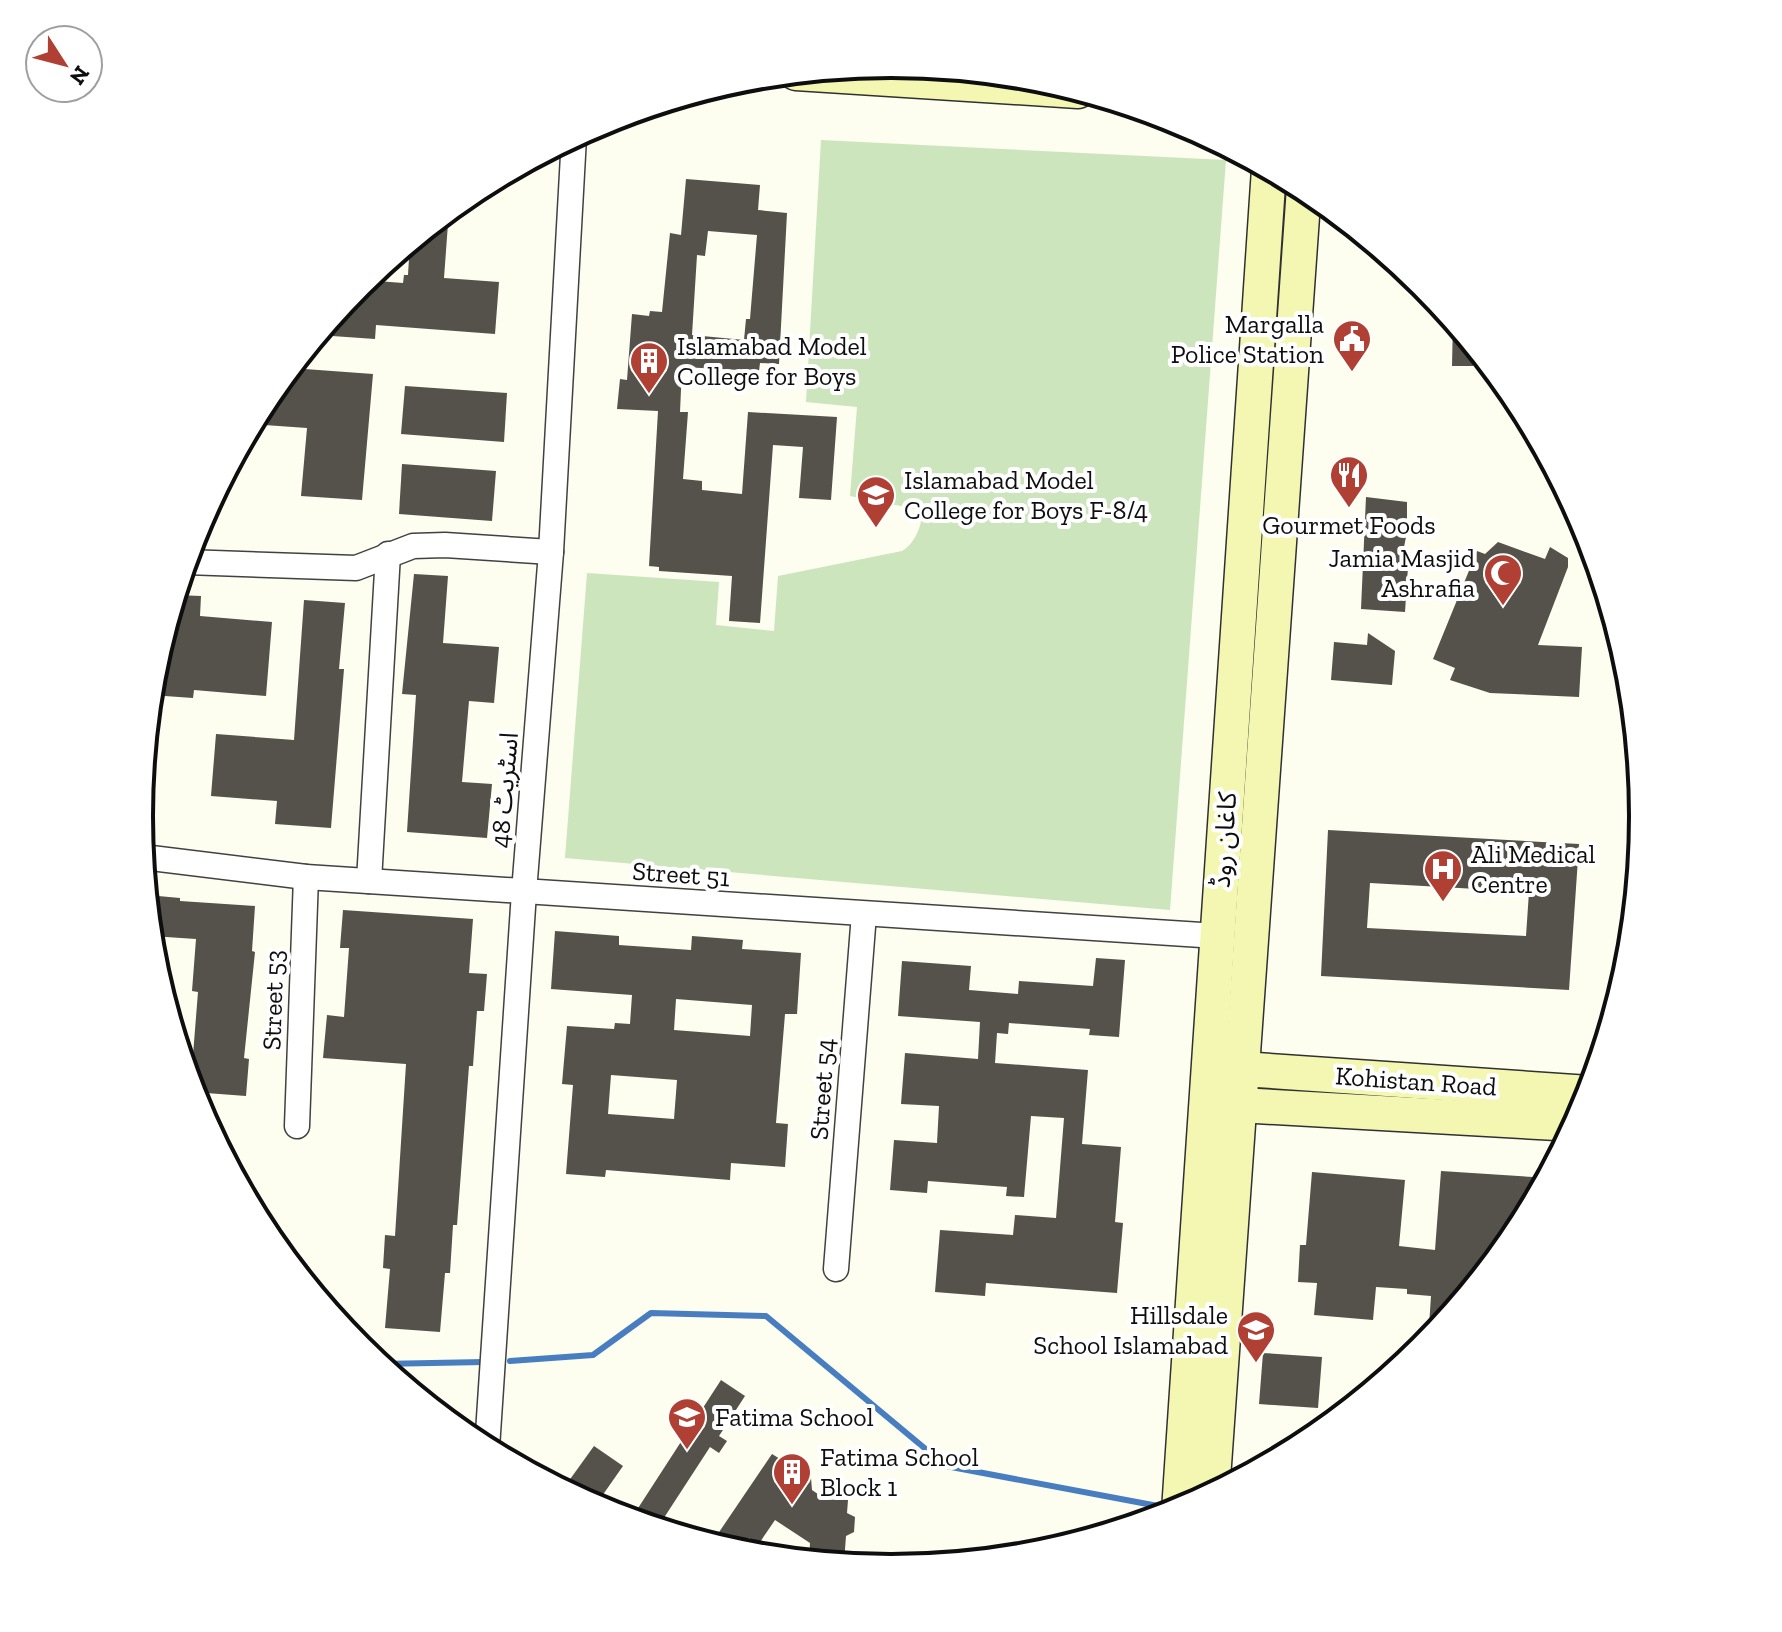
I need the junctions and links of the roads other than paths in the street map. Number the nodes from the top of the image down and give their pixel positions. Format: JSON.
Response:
{"nodes":[{"id":1,"x":573,"y":150,"type":"edge"},
{"id":2,"x":1268,"y":182,"type":"edge"},
{"id":3,"x":1303,"y":203,"type":"edge"},
{"id":4,"x":1263,"y":255,"type":"junction"},
{"id":5,"x":1299,"y":257,"type":"junction"},
{"id":6,"x":551,"y":552,"type":"junction"},
{"id":7,"x":388,"y":554,"type":"junction"},
{"id":8,"x":198,"y":562,"type":"edge"},
{"id":9,"x":1234,"y":691,"type":"junction"},
{"id":10,"x":1268,"y":694,"type":"junction"},
{"id":11,"x":155,"y":858,"type":"edge"},
{"id":12,"x":306,"y":877,"type":"junction"},
{"id":13,"x":369,"y":881,"type":"junction"},
{"id":14,"x":524,"y":892,"type":"junction"},
{"id":15,"x":864,"y":914,"type":"junction"},
{"id":16,"x":1217,"y":936,"type":"junction"},
{"id":17,"x":1242,"y":1069,"type":"junction"},
{"id":18,"x":1575,"y":1092,"type":"edge"},
{"id":19,"x":1239,"y":1105,"type":"junction"},
{"id":20,"x":1562,"y":1123,"type":"edge"},
{"id":21,"x":297,"y":1126,"type":"dead end"},
{"id":22,"x":836,"y":1269,"type":"dead end"},
{"id":23,"x":488,"y":1434,"type":"edge"},
{"id":24,"x":1213,"y":1480,"type":"edge"},
{"id":25,"x":1180,"y":1495,"type":"edge"}],
"edges":[{"from":1,"to":6,"type":"street","name":"اسٹریٹ 48"},
{"from":2,"to":4,"type":"street","name":"کاغان روڈ"},
{"from":3,"to":5,"type":"street","name":"کاغان روڈ"},
{"from":4,"to":5,"type":"street"},
{"from":4,"to":9,"type":"street","name":"کاغان روڈ"},
{"from":5,"to":10,"type":"street","name":"کاغان روڈ"},
{"from":6,"to":7,"type":"street"},
{"from":6,"to":14,"type":"street","name":"اسٹریٹ 48"},
{"from":7,"to":8,"type":"street"},
{"from":7,"to":13,"type":"street"},
{"from":9,"to":10,"type":"street"},
{"from":9,"to":16,"type":"street","name":"کاغان روڈ"},
{"from":10,"to":17,"type":"street","name":"کاغان روڈ"},
{"from":11,"to":12,"type":"street","name":"Street 51"},
{"from":12,"to":13,"type":"street","name":"Street 51"},
{"from":12,"to":21,"type":"street","name":"Street 53"},
{"from":13,"to":14,"type":"street","name":"Street 51"},
{"from":14,"to":15,"type":"street","name":"Street 51"},
{"from":14,"to":23,"type":"street","name":"اسٹریٹ 48"},
{"from":15,"to":16,"type":"street","name":"Street 51"},
{"from":15,"to":22,"type":"street","name":"Street 54"},
{"from":16,"to":25,"type":"street","name":"کاغان روڈ"},
{"from":17,"to":18,"type":"street","name":"Kohistan Road"},
{"from":17,"to":19,"type":"street","name":"کاغان روڈ"},
{"from":19,"to":20,"type":"street","name":"Kohistan Road"},
{"from":19,"to":24,"type":"street","name":"کاغان روڈ"}]}
